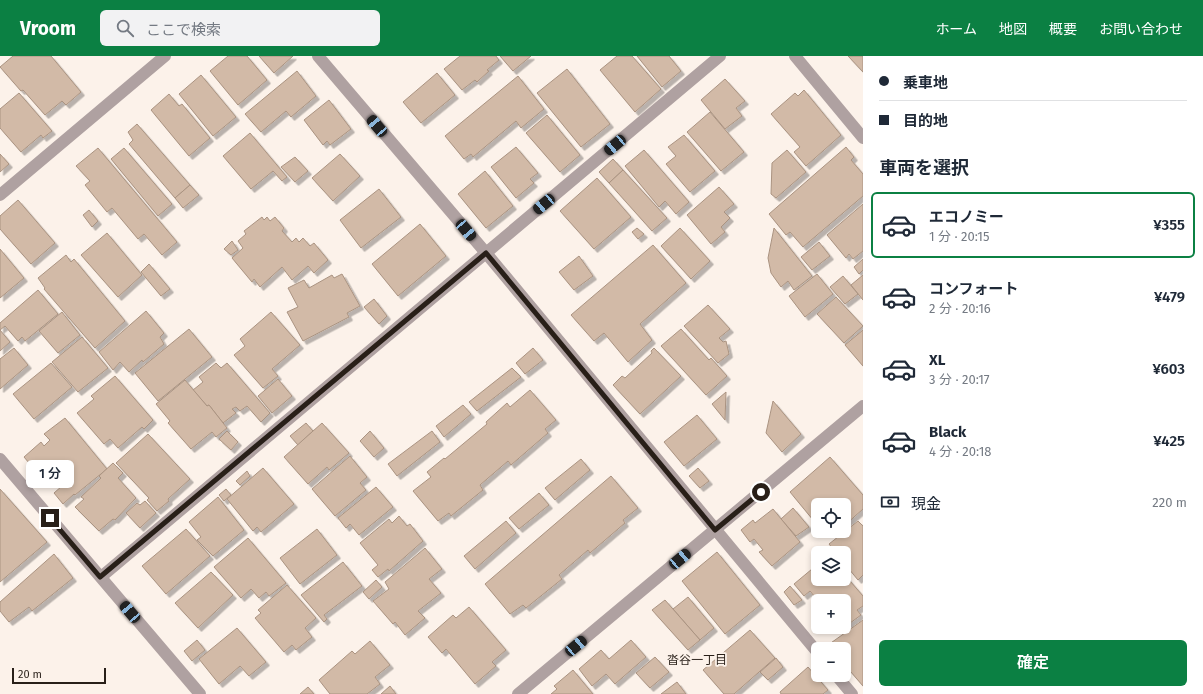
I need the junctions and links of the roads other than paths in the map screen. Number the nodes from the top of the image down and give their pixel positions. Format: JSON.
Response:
{"nodes":[{"id":1,"x":165,"y":56,"type":"edge"},
{"id":2,"x":318,"y":56,"type":"edge"},
{"id":3,"x":720,"y":56,"type":"edge"},
{"id":4,"x":795,"y":56,"type":"edge"},
{"id":5,"x":863,"y":138,"type":"edge"},
{"id":6,"x":0,"y":195,"type":"edge"},
{"id":7,"x":486,"y":253,"type":"junction"},
{"id":8,"x":863,"y":406,"type":"edge"},
{"id":9,"x":0,"y":459,"type":"edge"},
{"id":10,"x":715,"y":530,"type":"junction"},
{"id":11,"x":100,"y":577,"type":"junction"},
{"id":12,"x":811,"y":646,"type":"edge"},
{"id":13,"x":842,"y":682,"type":"edge"},
{"id":14,"x":200,"y":694,"type":"edge"},
{"id":15,"x":518,"y":694,"type":"edge"},
{"id":16,"x":852,"y":694,"type":"edge"}],
"edges":[{"from":1,"to":6,"type":"street"},
{"from":2,"to":7,"type":"street"},
{"from":3,"to":7,"type":"street"},
{"from":4,"to":5,"type":"street"},
{"from":7,"to":10,"type":"street"},
{"from":7,"to":11,"type":"street"},
{"from":8,"to":10,"type":"street"},
{"from":9,"to":11,"type":"street"},
{"from":10,"to":12,"type":"street"},
{"from":10,"to":15,"type":"street"},
{"from":11,"to":14,"type":"street"},
{"from":13,"to":16,"type":"street"}]}
